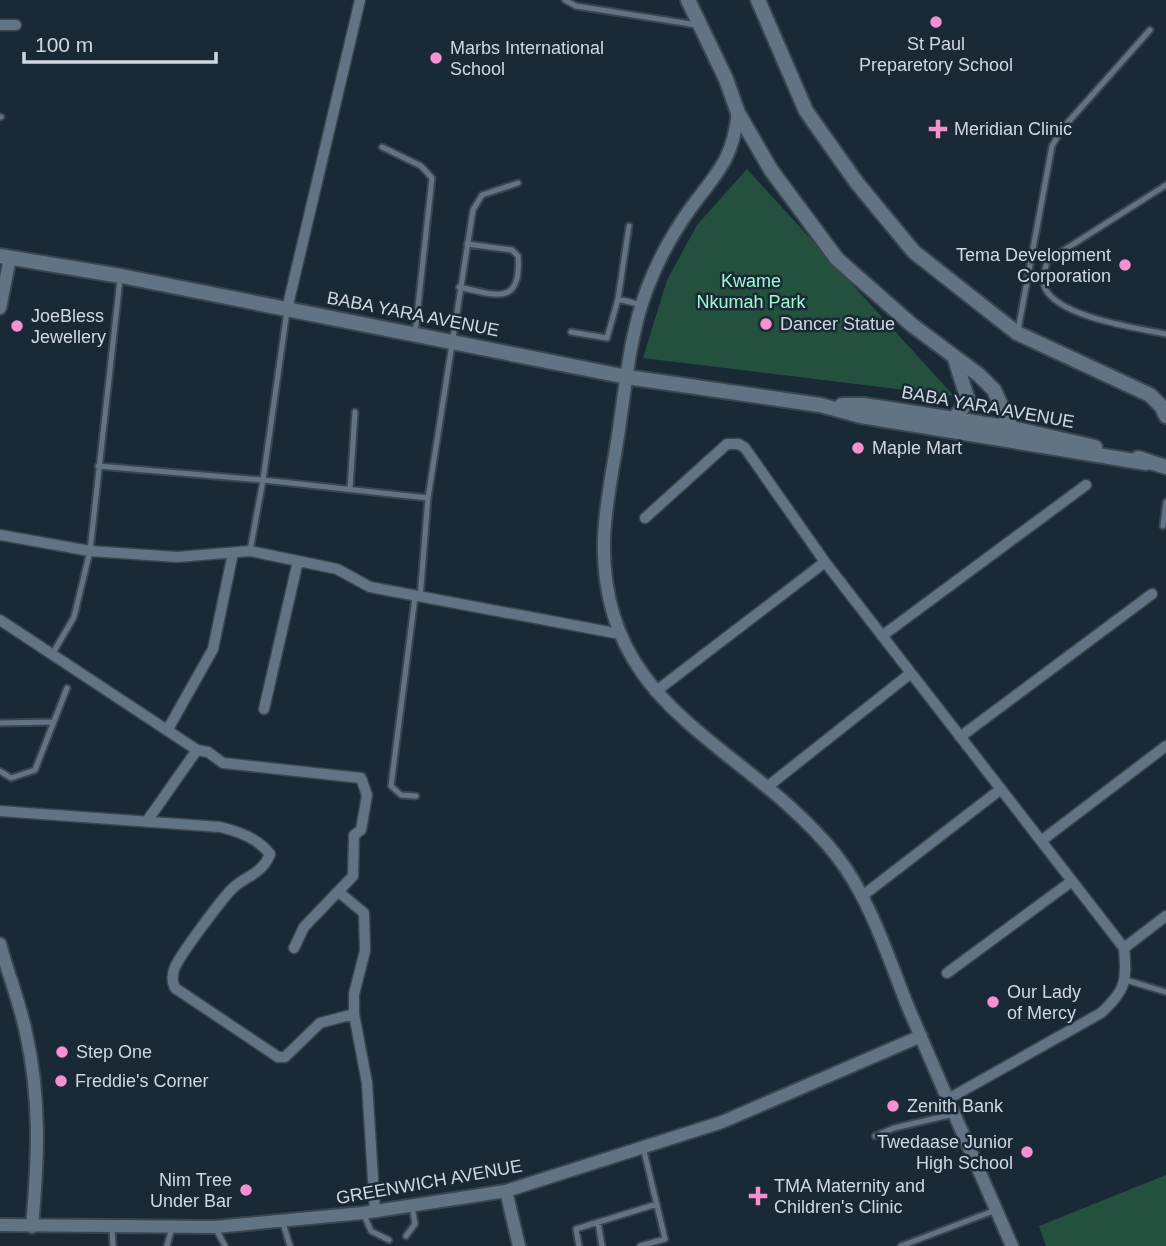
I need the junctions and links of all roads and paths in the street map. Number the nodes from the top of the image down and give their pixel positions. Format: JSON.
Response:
{"nodes":[{"id":1,"x":360,"y":0,"type":"edge"},
{"id":2,"x":565,"y":0,"type":"edge"},
{"id":3,"x":688,"y":0,"type":"edge"},
{"id":4,"x":758,"y":0,"type":"edge"},
{"id":5,"x":0,"y":25,"type":"edge"},
{"id":6,"x":16,"y":25,"type":"dead end"},
{"id":7,"x":700,"y":26,"type":"junction"},
{"id":8,"x":1150,"y":30,"type":"dead end"},
{"id":9,"x":738,"y":113,"type":"junction"},
{"id":10,"x":382,"y":146,"type":"dead end"},
{"id":11,"x":518,"y":183,"type":"dead end"},
{"id":12,"x":1166,"y":185,"type":"edge"},
{"id":13,"x":629,"y":226,"type":"dead end"},
{"id":14,"x":467,"y":244,"type":"junction"},
{"id":15,"x":5,"y":257,"type":"edge"},
{"id":16,"x":1031,"y":258,"type":"junction"},
{"id":17,"x":1047,"y":261,"type":"junction"},
{"id":18,"x":121,"y":276,"type":"junction"},
{"id":19,"x":459,"y":287,"type":"junction"},
{"id":20,"x":618,"y":299,"type":"junction"},
{"id":21,"x":642,"y":305,"type":"junction"},
{"id":22,"x":0,"y":308,"type":"edge"},
{"id":23,"x":287,"y":309,"type":"junction"},
{"id":24,"x":571,"y":332,"type":"dead end"},
{"id":25,"x":1017,"y":333,"type":"junction"},
{"id":26,"x":415,"y":334,"type":"junction"},
{"id":27,"x":1166,"y":334,"type":"edge"},
{"id":28,"x":450,"y":341,"type":"junction"},
{"id":29,"x":955,"y":359,"type":"junction"},
{"id":30,"x":627,"y":377,"type":"junction"},
{"id":31,"x":820,"y":405,"type":"junction"},
{"id":32,"x":355,"y":412,"type":"dead end"},
{"id":33,"x":1166,"y":416,"type":"edge"},
{"id":34,"x":954,"y":419,"type":"junction"},
{"id":35,"x":1015,"y":435,"type":"junction"},
{"id":36,"x":98,"y":466,"type":"junction"},
{"id":37,"x":1166,"y":467,"type":"edge"},
{"id":38,"x":263,"y":480,"type":"junction"},
{"id":39,"x":1086,"y":485,"type":"dead end"},
{"id":40,"x":350,"y":488,"type":"junction"},
{"id":41,"x":428,"y":498,"type":"junction"},
{"id":42,"x":1166,"y":502,"type":"edge"},
{"id":43,"x":645,"y":518,"type":"dead end"},
{"id":44,"x":1163,"y":526,"type":"dead end"},
{"id":45,"x":0,"y":535,"type":"edge"},
{"id":46,"x":90,"y":551,"type":"junction"},
{"id":47,"x":250,"y":551,"type":"junction"},
{"id":48,"x":233,"y":553,"type":"junction"},
{"id":49,"x":298,"y":561,"type":"junction"},
{"id":50,"x":825,"y":562,"type":"junction"},
{"id":51,"x":1152,"y":594,"type":"dead end"},
{"id":52,"x":418,"y":597,"type":"junction"},
{"id":53,"x":0,"y":620,"type":"edge"},
{"id":54,"x":620,"y":634,"type":"junction"},
{"id":55,"x":882,"y":636,"type":"junction"},
{"id":56,"x":53,"y":653,"type":"junction"},
{"id":57,"x":911,"y":673,"type":"junction"},
{"id":58,"x":67,"y":688,"type":"dead end"},
{"id":59,"x":655,"y":692,"type":"junction"},
{"id":60,"x":264,"y":709,"type":"dead end"},
{"id":61,"x":54,"y":722,"type":"junction"},
{"id":62,"x":0,"y":723,"type":"edge"},
{"id":63,"x":168,"y":729,"type":"junction"},
{"id":64,"x":960,"y":737,"type":"junction"},
{"id":65,"x":1166,"y":746,"type":"edge"},
{"id":66,"x":197,"y":750,"type":"junction"},
{"id":67,"x":0,"y":771,"type":"edge"},
{"id":68,"x":767,"y":787,"type":"junction"},
{"id":69,"x":1001,"y":789,"type":"junction"},
{"id":70,"x":416,"y":796,"type":"dead end"},
{"id":71,"x":0,"y":811,"type":"edge"},
{"id":72,"x":147,"y":821,"type":"junction"},
{"id":73,"x":1041,"y":841,"type":"junction"},
{"id":74,"x":1072,"y":881,"type":"junction"},
{"id":75,"x":340,"y":893,"type":"junction"},
{"id":76,"x":861,"y":897,"type":"junction"},
{"id":77,"x":1166,"y":916,"type":"edge"},
{"id":78,"x":0,"y":944,"type":"edge"},
{"id":79,"x":294,"y":948,"type":"dead end"},
{"id":80,"x":1124,"y":948,"type":"junction"},
{"id":81,"x":947,"y":973,"type":"dead end"},
{"id":82,"x":1126,"y":980,"type":"junction"},
{"id":83,"x":1166,"y":992,"type":"edge"},
{"id":84,"x":354,"y":1014,"type":"junction"},
{"id":85,"x":921,"y":1036,"type":"junction"},
{"id":86,"x":948,"y":1099,"type":"junction"},
{"id":87,"x":954,"y":1114,"type":"junction"},
{"id":88,"x":875,"y":1136,"type":"dead end"},
{"id":89,"x":643,"y":1147,"type":"junction"},
{"id":90,"x":506,"y":1191,"type":"junction"},
{"id":91,"x":657,"y":1205,"type":"junction"},
{"id":92,"x":412,"y":1206,"type":"junction"},
{"id":93,"x":996,"y":1210,"type":"junction"},
{"id":94,"x":369,"y":1212,"type":"junction"},
{"id":95,"x":598,"y":1222,"type":"junction"},
{"id":96,"x":283,"y":1223,"type":"junction"},
{"id":97,"x":0,"y":1226,"type":"edge"},
{"id":98,"x":32,"y":1227,"type":"junction"},
{"id":99,"x":111,"y":1227,"type":"junction"},
{"id":100,"x":172,"y":1227,"type":"junction"},
{"id":101,"x":215,"y":1227,"type":"junction"},
{"id":102,"x":406,"y":1236,"type":"dead end"},
{"id":103,"x":389,"y":1240,"type":"dead end"},
{"id":104,"x":113,"y":1246,"type":"edge"},
{"id":105,"x":167,"y":1246,"type":"edge"},
{"id":106,"x":225,"y":1246,"type":"edge"},
{"id":107,"x":290,"y":1246,"type":"edge"},
{"id":108,"x":519,"y":1246,"type":"edge"},
{"id":109,"x":579,"y":1246,"type":"edge"},
{"id":110,"x":602,"y":1246,"type":"edge"},
{"id":111,"x":640,"y":1246,"type":"edge"},
{"id":112,"x":901,"y":1246,"type":"edge"},
{"id":113,"x":1012,"y":1246,"type":"edge"}],
"edges":[{"from":1,"to":23,"type":"street"},
{"from":2,"to":7,"type":"lane"},
{"from":3,"to":7,"type":"main road"},
{"from":4,"to":25,"type":"main road"},
{"from":5,"to":6,"type":"street"},
{"from":7,"to":9,"type":"main road"},
{"from":8,"to":16,"type":"lane"},
{"from":9,"to":21,"type":"street"},
{"from":9,"to":29,"type":"main road"},
{"from":10,"to":26,"type":"lane"},
{"from":11,"to":14,"type":"lane"},
{"from":12,"to":17,"type":"lane"},
{"from":13,"to":20,"type":"lane"},
{"from":14,"to":19,"type":"lane"},
{"from":14,"to":19,"type":"lane"},
{"from":15,"to":18,"type":"main road","name":"BABA YARA AVENUE"},
{"from":15,"to":22,"type":"street"},
{"from":16,"to":17,"type":"lane"},
{"from":16,"to":25,"type":"lane"},
{"from":17,"to":27,"type":"lane"},
{"from":18,"to":23,"type":"main road","name":"BABA YARA AVENUE"},
{"from":18,"to":36,"type":"lane"},
{"from":19,"to":28,"type":"lane"},
{"from":20,"to":21,"type":"lane"},
{"from":20,"to":24,"type":"lane"},
{"from":21,"to":30,"type":"street"},
{"from":23,"to":26,"type":"main road","name":"BABA YARA AVENUE"},
{"from":23,"to":38,"type":"lane"},
{"from":25,"to":33,"type":"main road"},
{"from":26,"to":28,"type":"main road","name":"BABA YARA AVENUE"},
{"from":28,"to":30,"type":"main road","name":"BABA YARA AVENUE"},
{"from":28,"to":41,"type":"lane"},
{"from":29,"to":34,"type":"main road"},
{"from":29,"to":35,"type":"main road"},
{"from":30,"to":31,"type":"main road","name":"BABA YARA AVENUE"},
{"from":30,"to":54,"type":"street"},
{"from":31,"to":34,"type":"main road","name":"BABA YARA AVENUE"},
{"from":31,"to":35,"type":"main road","name":"BABA YARA AVENUE"},
{"from":32,"to":40,"type":"lane"},
{"from":34,"to":35,"type":"main road","name":"BABA YARA AVENUE"},
{"from":35,"to":37,"type":"main road","name":"BABA YARA AVENUE"},
{"from":36,"to":38,"type":"lane"},
{"from":36,"to":46,"type":"lane"},
{"from":38,"to":40,"type":"lane"},
{"from":38,"to":47,"type":"lane"},
{"from":39,"to":55,"type":"street"},
{"from":40,"to":41,"type":"lane"},
{"from":41,"to":52,"type":"lane"},
{"from":42,"to":44,"type":"lane"},
{"from":43,"to":50,"type":"street"},
{"from":45,"to":46,"type":"street"},
{"from":46,"to":48,"type":"street"},
{"from":46,"to":56,"type":"lane"},
{"from":47,"to":48,"type":"street"},
{"from":47,"to":49,"type":"street"},
{"from":48,"to":63,"type":"street"},
{"from":49,"to":52,"type":"street"},
{"from":49,"to":60,"type":"street"},
{"from":50,"to":55,"type":"street"},
{"from":50,"to":59,"type":"street"},
{"from":51,"to":64,"type":"street"},
{"from":52,"to":54,"type":"street"},
{"from":52,"to":70,"type":"lane"},
{"from":53,"to":56,"type":"street"},
{"from":54,"to":59,"type":"street"},
{"from":55,"to":57,"type":"street"},
{"from":56,"to":63,"type":"street"},
{"from":57,"to":64,"type":"street"},
{"from":57,"to":68,"type":"street"},
{"from":58,"to":61,"type":"lane"},
{"from":59,"to":68,"type":"street"},
{"from":61,"to":62,"type":"lane"},
{"from":61,"to":67,"type":"lane"},
{"from":63,"to":66,"type":"street"},
{"from":64,"to":69,"type":"street"},
{"from":65,"to":73,"type":"street"},
{"from":66,"to":72,"type":"street"},
{"from":66,"to":75,"type":"street"},
{"from":68,"to":76,"type":"street"},
{"from":69,"to":73,"type":"street"},
{"from":69,"to":76,"type":"street"},
{"from":71,"to":72,"type":"street"},
{"from":72,"to":84,"type":"street"},
{"from":73,"to":74,"type":"street"},
{"from":74,"to":80,"type":"street"},
{"from":74,"to":81,"type":"street"},
{"from":75,"to":79,"type":"street"},
{"from":75,"to":84,"type":"street"},
{"from":76,"to":85,"type":"street"},
{"from":77,"to":80,"type":"street"},
{"from":78,"to":98,"type":"street"},
{"from":80,"to":82,"type":"street"},
{"from":82,"to":83,"type":"lane"},
{"from":82,"to":86,"type":"street"},
{"from":84,"to":94,"type":"street"},
{"from":85,"to":86,"type":"street"},
{"from":85,"to":89,"type":"street","name":"GREENWICH AVENUE"},
{"from":86,"to":87,"type":"street"},
{"from":87,"to":88,"type":"lane"},
{"from":87,"to":93,"type":"street"},
{"from":89,"to":90,"type":"street","name":"GREENWICH AVENUE"},
{"from":89,"to":91,"type":"lane"},
{"from":90,"to":92,"type":"street","name":"GREENWICH AVENUE"},
{"from":90,"to":108,"type":"street"},
{"from":91,"to":95,"type":"lane"},
{"from":91,"to":111,"type":"lane"},
{"from":92,"to":94,"type":"street","name":"GREENWICH AVENUE"},
{"from":92,"to":102,"type":"lane"},
{"from":93,"to":112,"type":"lane"},
{"from":93,"to":113,"type":"street"},
{"from":94,"to":96,"type":"street","name":"GREENWICH AVENUE"},
{"from":94,"to":103,"type":"lane"},
{"from":95,"to":109,"type":"lane"},
{"from":95,"to":110,"type":"lane"},
{"from":96,"to":101,"type":"street","name":"GREENWICH AVENUE"},
{"from":96,"to":107,"type":"lane"},
{"from":97,"to":98,"type":"street","name":"GREENWICH AVENUE"},
{"from":98,"to":99,"type":"street","name":"GREENWICH AVENUE"},
{"from":99,"to":100,"type":"street","name":"GREENWICH AVENUE"},
{"from":99,"to":104,"type":"lane"},
{"from":100,"to":101,"type":"street","name":"GREENWICH AVENUE"},
{"from":100,"to":105,"type":"lane"},
{"from":101,"to":106,"type":"lane"}]}
